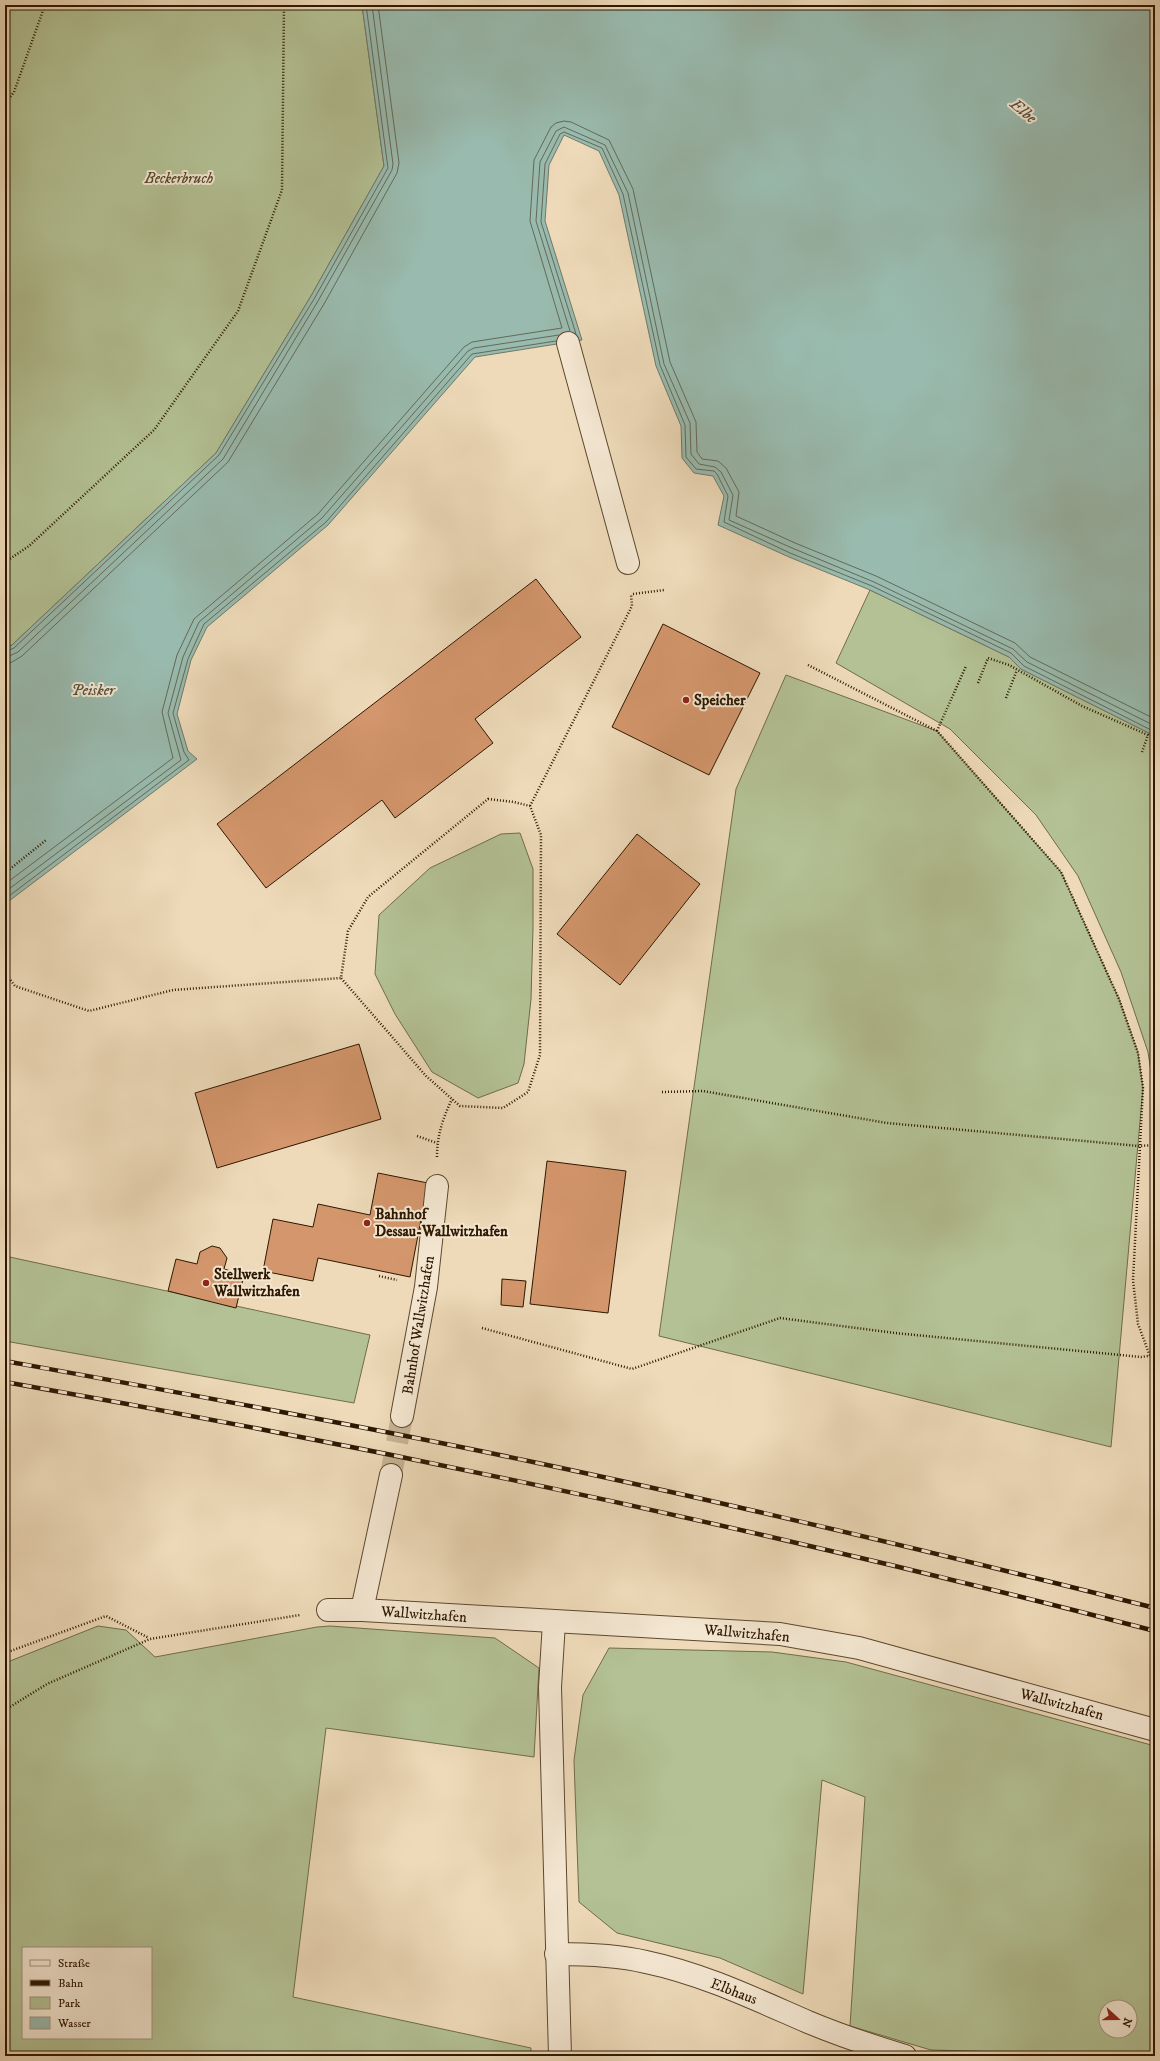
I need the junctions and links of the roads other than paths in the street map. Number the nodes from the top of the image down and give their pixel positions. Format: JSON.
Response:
{"nodes":[{"id":1,"x":568,"y":343,"type":"dead end"},
{"id":2,"x":628,"y":563,"type":"dead end"},
{"id":3,"x":437,"y":1186,"type":"road end"},
{"id":4,"x":402,"y":1416,"type":"tunnel mouth"},
{"id":5,"x":391,"y":1476,"type":"tunnel mouth"},
{"id":6,"x":328,"y":1610,"type":"road end"},
{"id":7,"x":362,"y":1610,"type":"junction"},
{"id":8,"x":554,"y":1622,"type":"junction"},
{"id":9,"x":1155,"y":1730,"type":"edge"},
{"id":10,"x":556,"y":1954,"type":"junction"},
{"id":11,"x":560,"y":2056,"type":"edge"},
{"id":12,"x":905,"y":2056,"type":"edge"}],
"edges":[{"from":1,"to":2,"type":"street"},
{"from":3,"to":4,"type":"street","name":"Bahnhof Wallwitzhafen"},
{"from":5,"to":7,"type":"street"},
{"from":6,"to":7,"type":"street","name":"Wallwitzhafen"},
{"from":7,"to":8,"type":"street","name":"Wallwitzhafen"},
{"from":8,"to":9,"type":"street","name":"Wallwitzhafen"},
{"from":8,"to":10,"type":"street"},
{"from":10,"to":11,"type":"street"},
{"from":10,"to":12,"type":"street","name":"Elbhaus"}]}
